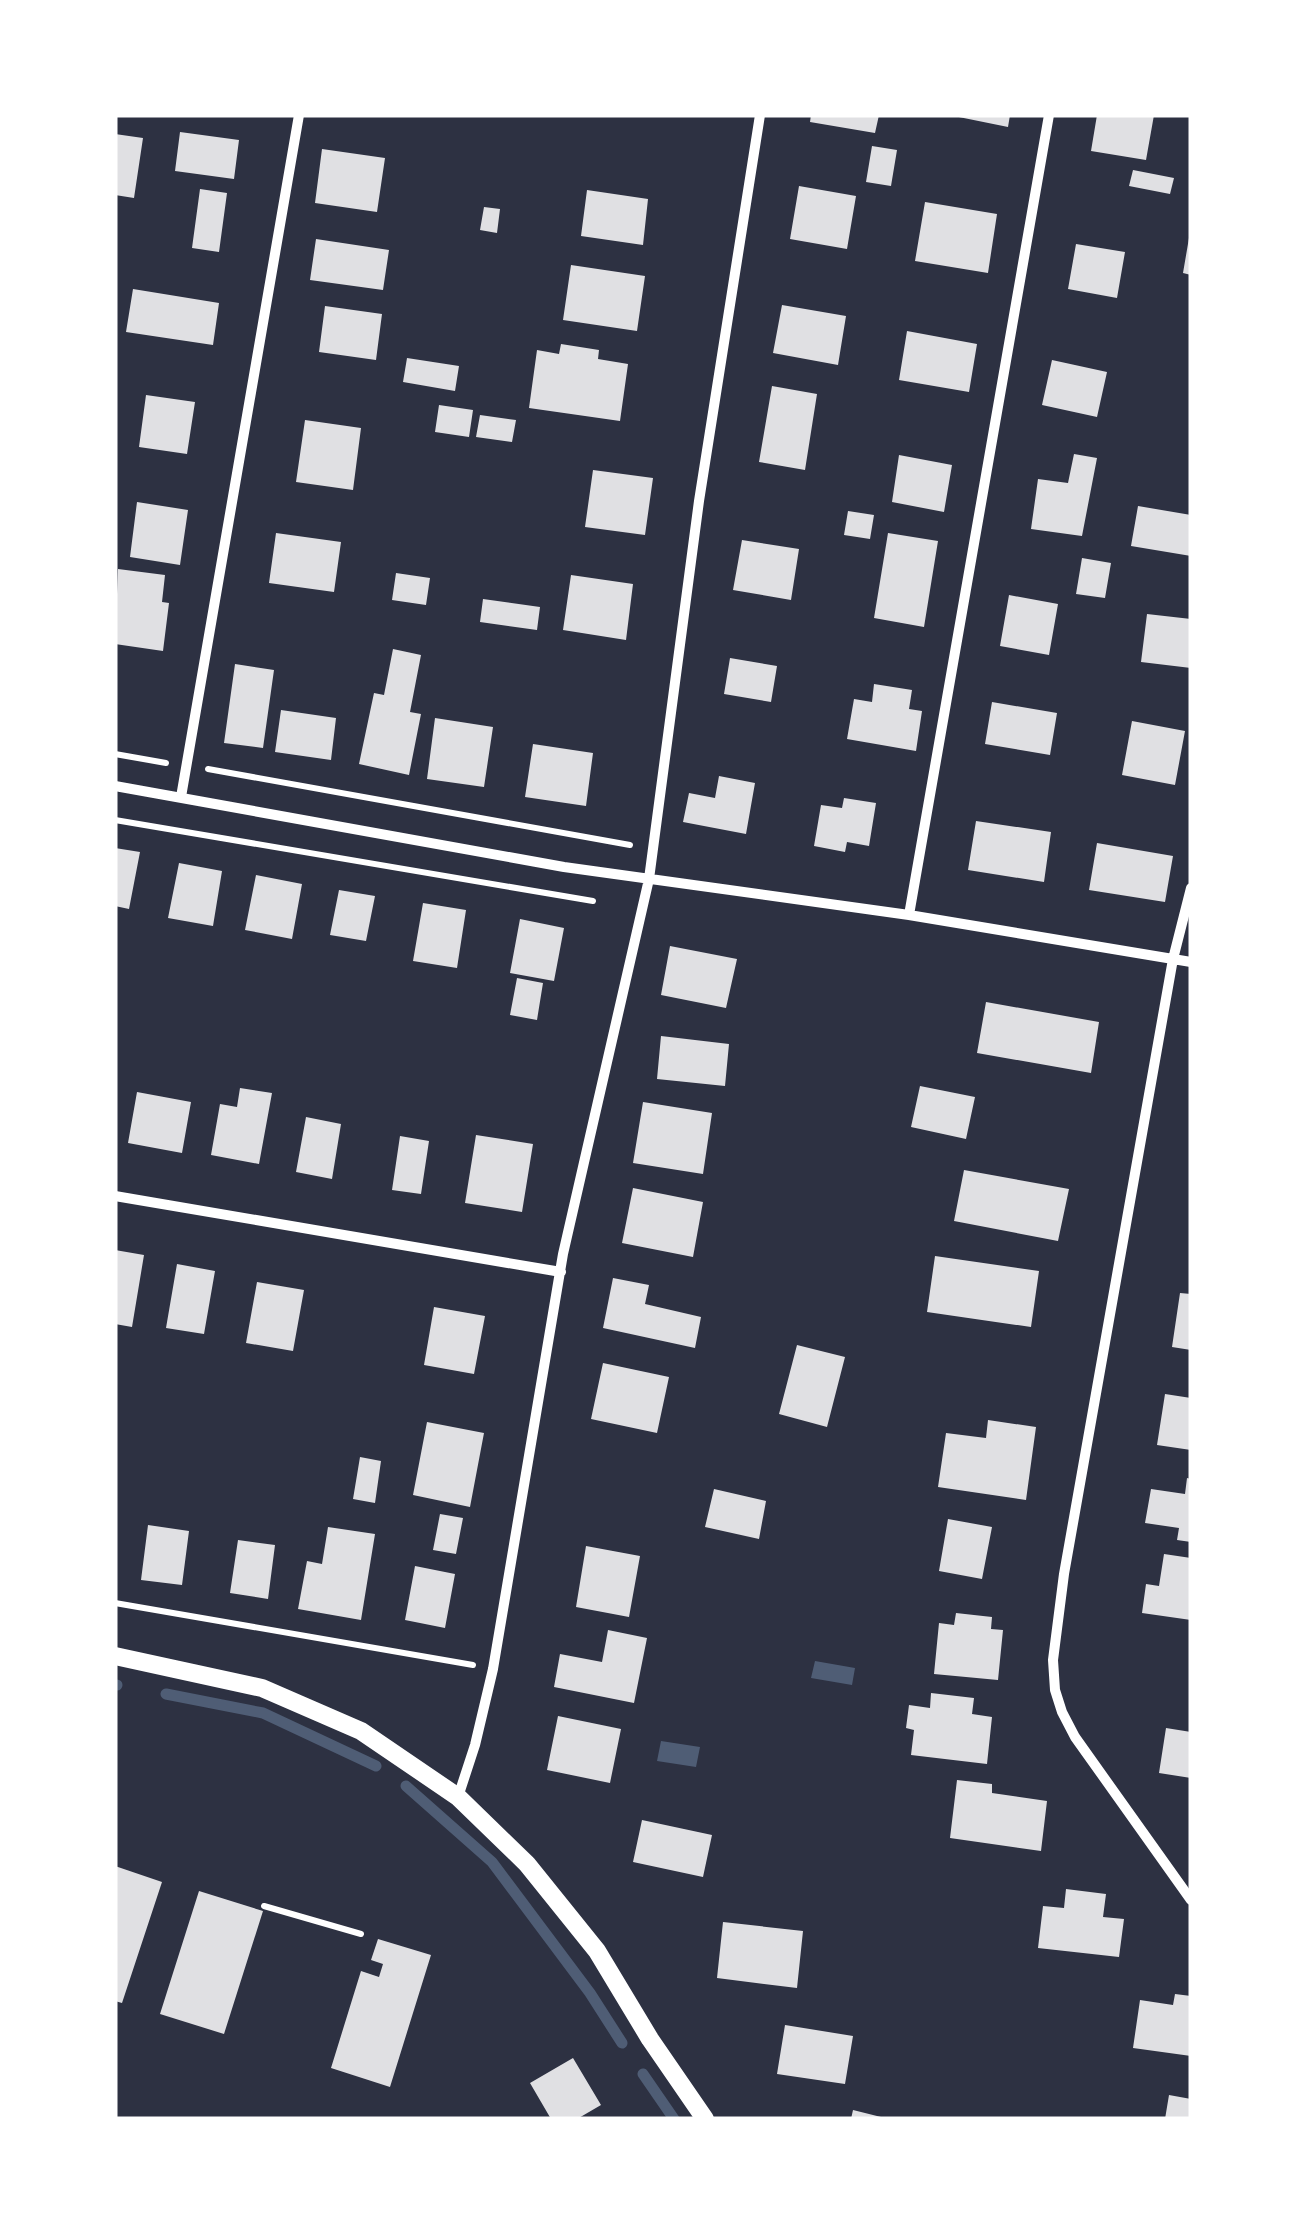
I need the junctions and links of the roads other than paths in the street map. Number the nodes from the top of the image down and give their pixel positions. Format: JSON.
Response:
{"nodes":[{"id":1,"x":299,"y":115,"type":"edge"},
{"id":2,"x":760,"y":115,"type":"edge"},
{"id":3,"x":1049,"y":115,"type":"edge"},
{"id":4,"x":115,"y":786,"type":"edge"},
{"id":5,"x":182,"y":797,"type":"junction"},
{"id":6,"x":649,"y":879,"type":"junction"},
{"id":7,"x":1191,"y":888,"type":"edge"},
{"id":8,"x":909,"y":914,"type":"junction"},
{"id":9,"x":1173,"y":959,"type":"junction"},
{"id":10,"x":1191,"y":962,"type":"edge"},
{"id":11,"x":115,"y":1196,"type":"edge"},
{"id":12,"x":561,"y":1272,"type":"junction"},
{"id":13,"x":115,"y":1656,"type":"edge"},
{"id":14,"x":458,"y":1797,"type":"junction"},
{"id":15,"x":1191,"y":1900,"type":"edge"},
{"id":16,"x":705,"y":2119,"type":"edge"}],
"edges":[{"from":1,"to":5,"type":"street"},
{"from":2,"to":6,"type":"street"},
{"from":3,"to":8,"type":"street"},
{"from":4,"to":5,"type":"street"},
{"from":5,"to":6,"type":"street"},
{"from":6,"to":8,"type":"street"},
{"from":6,"to":12,"type":"street"},
{"from":7,"to":9,"type":"street"},
{"from":8,"to":9,"type":"street"},
{"from":9,"to":10,"type":"street"},
{"from":9,"to":15,"type":"street"},
{"from":11,"to":12,"type":"street"},
{"from":12,"to":14,"type":"street"},
{"from":13,"to":14,"type":"street"},
{"from":14,"to":16,"type":"street"}]}
